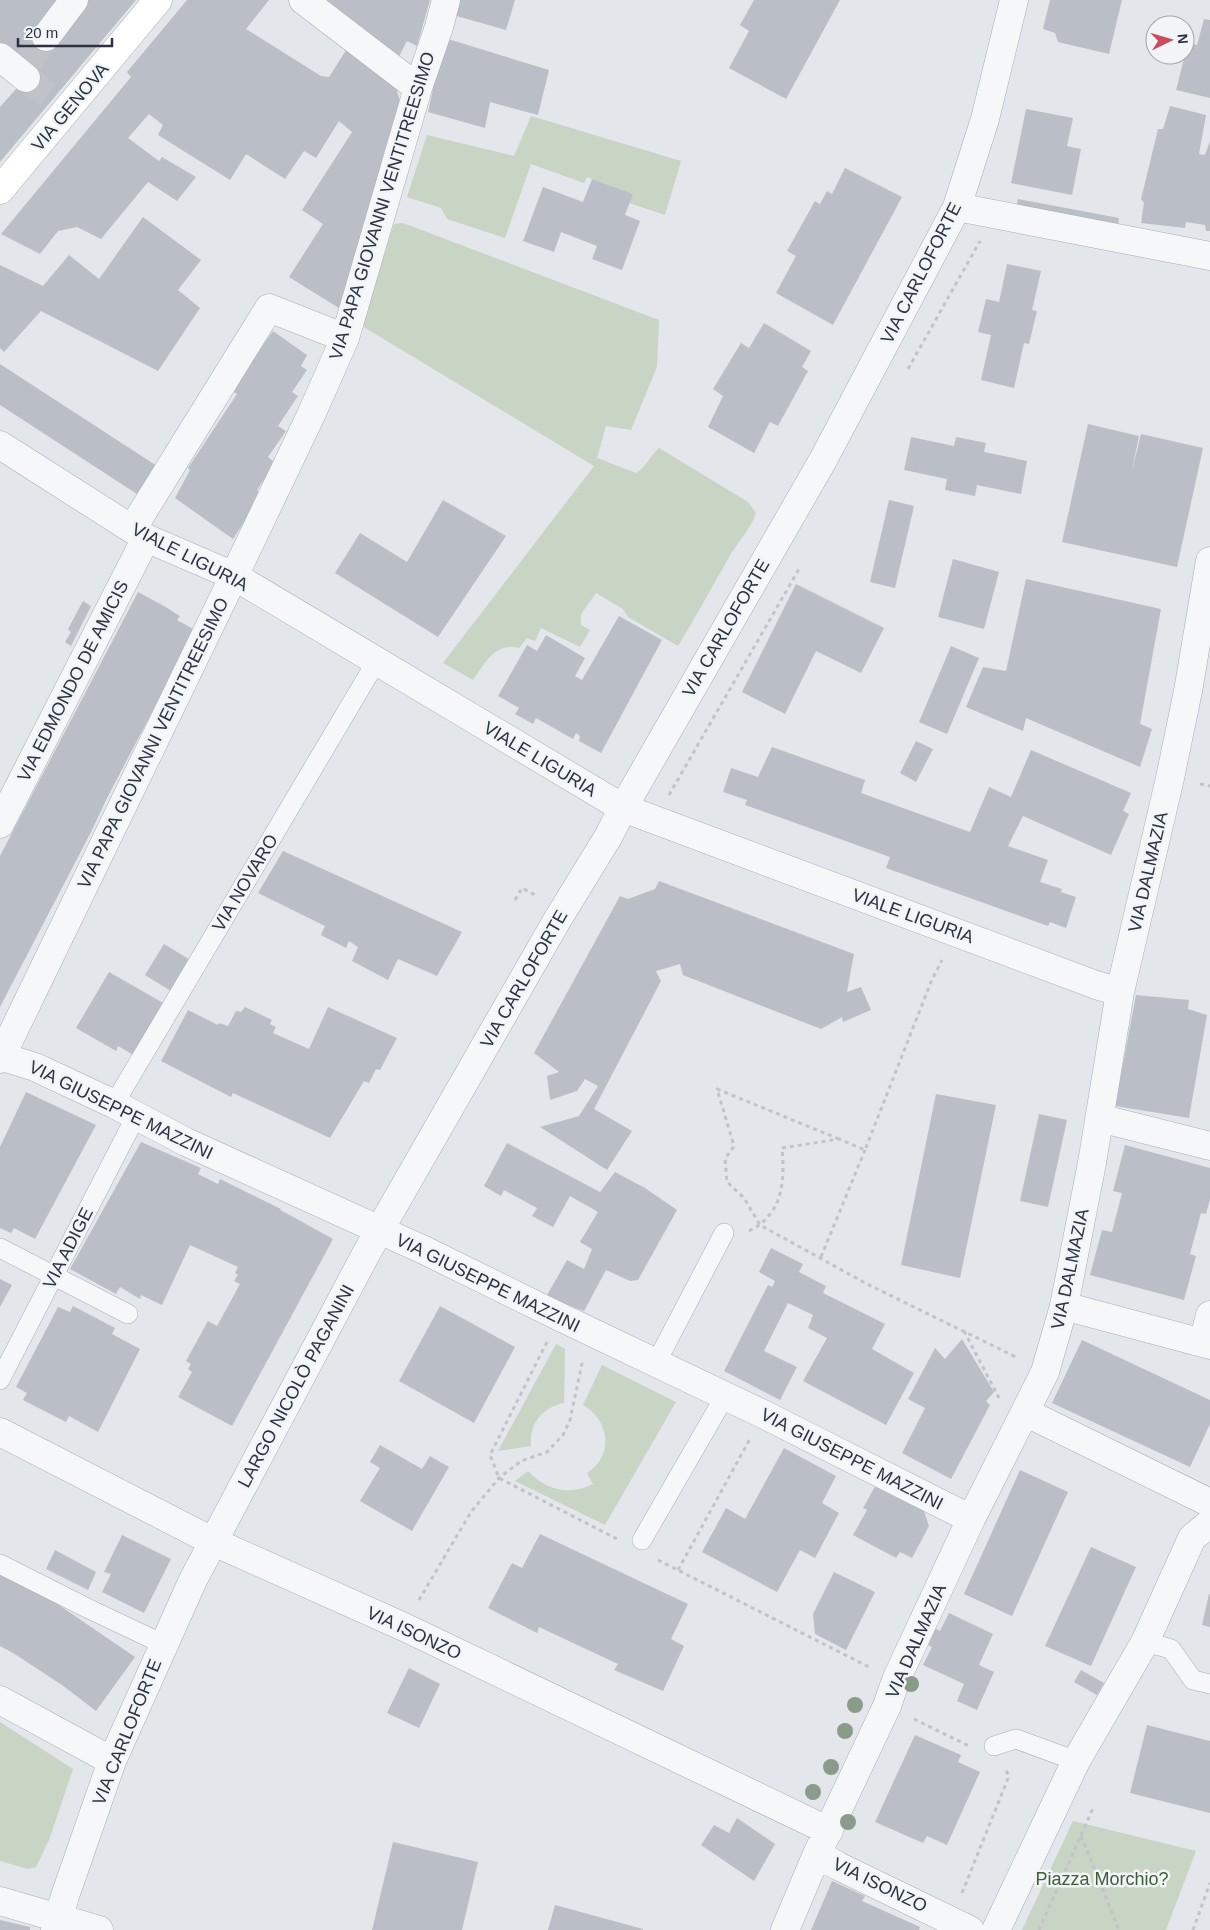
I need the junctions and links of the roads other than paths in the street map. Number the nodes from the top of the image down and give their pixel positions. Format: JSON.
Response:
{"nodes":[{"id":1,"x":74,"y":0,"type":"edge"},
{"id":2,"x":158,"y":0,"type":"edge"},
{"id":3,"x":303,"y":0,"type":"edge"},
{"id":4,"x":446,"y":0,"type":"edge"},
{"id":5,"x":1014,"y":0,"type":"edge"},
{"id":6,"x":46,"y":37,"type":"tunnel mouth"},
{"id":7,"x":418,"y":88,"type":"junction"},
{"id":8,"x":0,"y":190,"type":"edge"},
{"id":9,"x":957,"y":207,"type":"junction"},
{"id":10,"x":1210,"y":256,"type":"edge"},
{"id":11,"x":345,"y":338,"type":"junction"},
{"id":12,"x":0,"y":445,"type":"edge"},
{"id":13,"x":139,"y":533,"type":"junction"},
{"id":14,"x":1210,"y":561,"type":"edge"},
{"id":15,"x":234,"y":576,"type":"junction"},
{"id":16,"x":376,"y":662,"type":"junction"},
{"id":17,"x":623,"y":808,"type":"junction"},
{"id":18,"x":0,"y":824,"type":"edge"},
{"id":19,"x":1120,"y":992,"type":"junction"},
{"id":20,"x":0,"y":1057,"type":"edge"},
{"id":21,"x":125,"y":1110,"type":"junction"},
{"id":22,"x":1100,"y":1119,"type":"junction"},
{"id":23,"x":1210,"y":1146,"type":"edge"},
{"id":24,"x":379,"y":1231,"type":"junction"},
{"id":25,"x":724,"y":1233,"type":"road end"},
{"id":26,"x":0,"y":1248,"type":"edge"},
{"id":27,"x":53,"y":1276,"type":"junction"},
{"id":28,"x":1064,"y":1306,"type":"junction"},
{"id":29,"x":128,"y":1314,"type":"dead end"},
{"id":30,"x":1210,"y":1315,"type":"edge"},
{"id":31,"x":1206,"y":1344,"type":"edge"},
{"id":32,"x":656,"y":1363,"type":"junction"},
{"id":33,"x":0,"y":1380,"type":"edge"},
{"id":34,"x":725,"y":1396,"type":"junction"},
{"id":35,"x":1020,"y":1421,"type":"junction"},
{"id":36,"x":0,"y":1432,"type":"edge"},
{"id":37,"x":1210,"y":1503,"type":"edge"},
{"id":38,"x":971,"y":1519,"type":"junction"},
{"id":39,"x":1210,"y":1522,"type":"edge"},
{"id":40,"x":642,"y":1540,"type":"dead end"},
{"id":41,"x":214,"y":1542,"type":"junction"},
{"id":42,"x":0,"y":1564,"type":"edge"},
{"id":43,"x":1145,"y":1642,"type":"junction"},
{"id":44,"x":163,"y":1644,"type":"junction"},
{"id":45,"x":1210,"y":1684,"type":"edge"},
{"id":46,"x":0,"y":1700,"type":"edge"},
{"id":47,"x":994,"y":1746,"type":"dead end"},
{"id":48,"x":112,"y":1761,"type":"junction"},
{"id":49,"x":1076,"y":1761,"type":"junction"},
{"id":50,"x":823,"y":1842,"type":"junction"},
{"id":51,"x":0,"y":1901,"type":"edge"},
{"id":52,"x":57,"y":1925,"type":"edge"},
{"id":53,"x":961,"y":1925,"type":"edge"},
{"id":54,"x":99,"y":1930,"type":"edge"},
{"id":55,"x":785,"y":1930,"type":"edge"},
{"id":56,"x":996,"y":1930,"type":"edge"}],
"edges":[{"from":1,"to":6,"type":"street"},
{"from":2,"to":8,"type":"main road","name":"VIA GENOVA"},
{"from":3,"to":7,"type":"street"},
{"from":4,"to":7,"type":"street","name":"VIA PAPA GIOVANNI VENTITREESIMO"},
{"from":5,"to":9,"type":"street","name":"VIA CARLOFORTE"},
{"from":7,"to":11,"type":"street","name":"VIA PAPA GIOVANNI VENTITREESIMO"},
{"from":9,"to":10,"type":"street"},
{"from":9,"to":17,"type":"street","name":"VIA CARLOFORTE"},
{"from":11,"to":13,"type":"street","name":"VIA EDMONDO DE AMICIS"},
{"from":11,"to":15,"type":"street","name":"VIA PAPA GIOVANNI VENTITREESIMO"},
{"from":12,"to":13,"type":"street","name":"VIALE LIGURIA"},
{"from":13,"to":15,"type":"street","name":"VIALE LIGURIA"},
{"from":13,"to":18,"type":"street","name":"VIA EDMONDO DE AMICIS"},
{"from":14,"to":19,"type":"street","name":"VIA DALMAZIA"},
{"from":15,"to":16,"type":"street","name":"VIALE LIGURIA"},
{"from":15,"to":20,"type":"street","name":"VIA PAPA GIOVANNI VENTITREESIMO"},
{"from":16,"to":17,"type":"street","name":"VIALE LIGURIA"},
{"from":16,"to":21,"type":"lane","name":"VIA NOVARO"},
{"from":17,"to":19,"type":"street","name":"VIALE LIGURIA"},
{"from":17,"to":24,"type":"street","name":"VIA CARLOFORTE"},
{"from":19,"to":22,"type":"street","name":"VIA DALMAZIA"},
{"from":20,"to":21,"type":"street","name":"VIA GIUSEPPE MAZZINI"},
{"from":21,"to":24,"type":"street","name":"VIA GIUSEPPE MAZZINI"},
{"from":21,"to":27,"type":"lane","name":"VIA ADIGE"},
{"from":22,"to":23,"type":"street"},
{"from":22,"to":28,"type":"street","name":"VIA DALMAZIA"},
{"from":24,"to":32,"type":"street","name":"VIA GIUSEPPE MAZZINI"},
{"from":24,"to":41,"type":"street","name":"LARGO NICOLÒ PAGANINI"},
{"from":25,"to":32,"type":"lane"},
{"from":26,"to":27,"type":"lane"},
{"from":27,"to":29,"type":"lane"},
{"from":27,"to":33,"type":"lane","name":"VIA ADIGE"},
{"from":28,"to":31,"type":"street"},
{"from":28,"to":35,"type":"street","name":"VIA DALMAZIA"},
{"from":30,"to":31,"type":"street"},
{"from":32,"to":34,"type":"street","name":"VIA GIUSEPPE MAZZINI"},
{"from":34,"to":38,"type":"street","name":"VIA GIUSEPPE MAZZINI"},
{"from":34,"to":40,"type":"lane"},
{"from":35,"to":37,"type":"street"},
{"from":35,"to":38,"type":"street","name":"VIA DALMAZIA"},
{"from":36,"to":41,"type":"street","name":"VIA ISONZO"},
{"from":38,"to":50,"type":"street","name":"VIA DALMAZIA"},
{"from":39,"to":43,"type":"street"},
{"from":41,"to":44,"type":"street","name":"VIA CARLOFORTE"},
{"from":41,"to":50,"type":"street","name":"VIA ISONZO"},
{"from":42,"to":44,"type":"lane"},
{"from":43,"to":45,"type":"lane"},
{"from":43,"to":49,"type":"street"},
{"from":44,"to":48,"type":"street","name":"VIA CARLOFORTE"},
{"from":46,"to":48,"type":"street"},
{"from":47,"to":49,"type":"lane"},
{"from":48,"to":52,"type":"street","name":"VIA CARLOFORTE"},
{"from":49,"to":56,"type":"street"},
{"from":50,"to":53,"type":"street","name":"VIA ISONZO"},
{"from":50,"to":55,"type":"street","name":"VIA DALMAZIA"},
{"from":51,"to":52,"type":"street"},
{"from":52,"to":54,"type":"street"}]}
